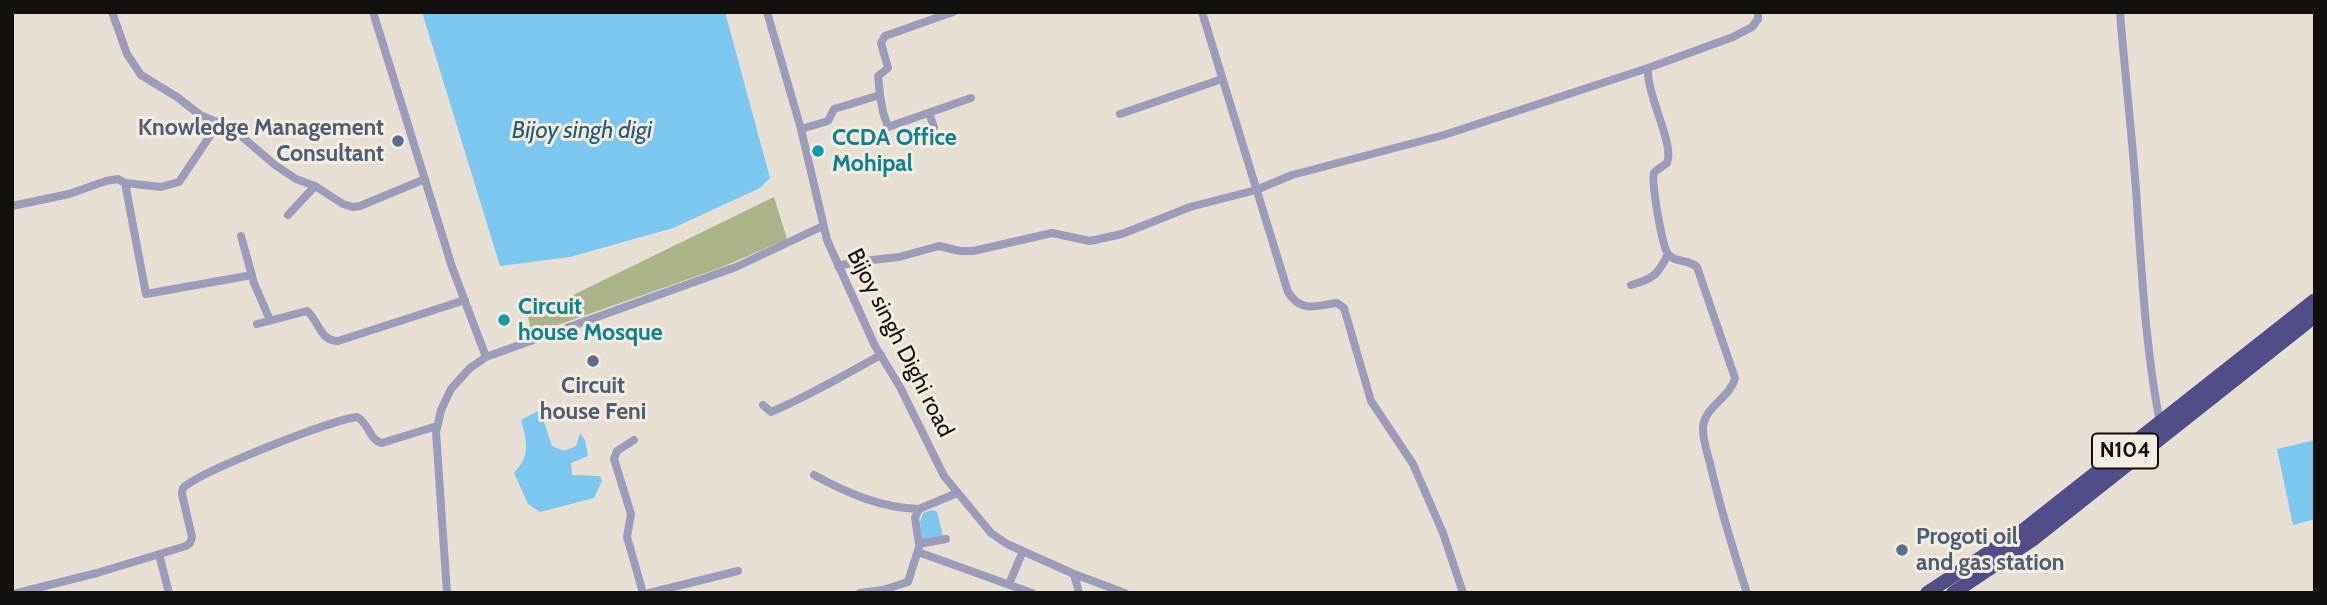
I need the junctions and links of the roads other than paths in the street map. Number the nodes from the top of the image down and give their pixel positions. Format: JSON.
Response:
{"nodes":[{"id":1,"x":112,"y":12,"type":"edge"},
{"id":2,"x":373,"y":12,"type":"edge"},
{"id":3,"x":768,"y":12,"type":"edge"},
{"id":4,"x":953,"y":12,"type":"edge"},
{"id":5,"x":1202,"y":12,"type":"edge"},
{"id":6,"x":1758,"y":12,"type":"edge"},
{"id":7,"x":2120,"y":12,"type":"edge"},
{"id":8,"x":1648,"y":68,"type":"junction"},
{"id":9,"x":1222,"y":79,"type":"junction"},
{"id":10,"x":880,"y":95,"type":"junction"},
{"id":11,"x":971,"y":98,"type":"dead end"},
{"id":12,"x":929,"y":113,"type":"junction"},
{"id":13,"x":1120,"y":114,"type":"dead end"},
{"id":14,"x":218,"y":124,"type":"junction"},
{"id":15,"x":934,"y":127,"type":"dead end"},
{"id":16,"x":801,"y":129,"type":"junction"},
{"id":17,"x":425,"y":179,"type":"junction"},
{"id":18,"x":125,"y":183,"type":"junction"},
{"id":19,"x":315,"y":186,"type":"junction"},
{"id":20,"x":1256,"y":190,"type":"junction"},
{"id":21,"x":12,"y":206,"type":"edge"},
{"id":22,"x":288,"y":215,"type":"dead end"},
{"id":23,"x":823,"y":226,"type":"junction"},
{"id":24,"x":240,"y":236,"type":"dead end"},
{"id":25,"x":1668,"y":254,"type":"junction"},
{"id":26,"x":838,"y":267,"type":"junction"},
{"id":27,"x":252,"y":275,"type":"junction"},
{"id":28,"x":1631,"y":285,"type":"dead end"},
{"id":29,"x":465,"y":300,"type":"junction"},
{"id":30,"x":2315,"y":300,"type":"edge"},
{"id":31,"x":2315,"y":316,"type":"edge"},
{"id":32,"x":270,"y":320,"type":"junction"},
{"id":33,"x":257,"y":324,"type":"dead end"},
{"id":34,"x":881,"y":355,"type":"junction"},
{"id":35,"x":486,"y":357,"type":"junction"},
{"id":36,"x":763,"y":405,"type":"dead end"},
{"id":37,"x":2160,"y":424,"type":"junction"},
{"id":38,"x":437,"y":426,"type":"junction"},
{"id":39,"x":634,"y":440,"type":"dead end"},
{"id":40,"x":814,"y":475,"type":"dead end"},
{"id":41,"x":957,"y":493,"type":"junction"},
{"id":42,"x":919,"y":509,"type":"junction"},
{"id":43,"x":946,"y":539,"type":"dead end"},
{"id":44,"x":919,"y":548,"type":"junction"},
{"id":45,"x":1023,"y":551,"type":"junction"},
{"id":46,"x":159,"y":554,"type":"junction"},
{"id":47,"x":1968,"y":566,"type":"junction"},
{"id":48,"x":738,"y":571,"type":"dead end"},
{"id":49,"x":1074,"y":574,"type":"junction"},
{"id":50,"x":1009,"y":584,"type":"junction"},
{"id":51,"x":1960,"y":590,"type":"edge"},
{"id":52,"x":17,"y":593,"type":"edge"},
{"id":53,"x":169,"y":593,"type":"edge"},
{"id":54,"x":447,"y":593,"type":"edge"},
{"id":55,"x":643,"y":593,"type":"edge"},
{"id":56,"x":649,"y":593,"type":"edge"},
{"id":57,"x":860,"y":593,"type":"edge"},
{"id":58,"x":1032,"y":593,"type":"edge"},
{"id":59,"x":1079,"y":593,"type":"edge"},
{"id":60,"x":1125,"y":593,"type":"edge"},
{"id":61,"x":1462,"y":593,"type":"edge"},
{"id":62,"x":1747,"y":593,"type":"edge"},
{"id":63,"x":1927,"y":593,"type":"edge"}],
"edges":[{"from":1,"to":14,"type":"street"},
{"from":2,"to":17,"type":"street"},
{"from":3,"to":16,"type":"street","name":"Bijoy singh Dighi road"},
{"from":4,"to":10,"type":"street"},
{"from":5,"to":9,"type":"street"},
{"from":6,"to":8,"type":"street"},
{"from":7,"to":37,"type":"street"},
{"from":8,"to":20,"type":"street"},
{"from":8,"to":25,"type":"street"},
{"from":9,"to":13,"type":"street"},
{"from":9,"to":20,"type":"street"},
{"from":10,"to":12,"type":"street"},
{"from":10,"to":16,"type":"street"},
{"from":11,"to":12,"type":"street"},
{"from":12,"to":15,"type":"street"},
{"from":14,"to":18,"type":"street"},
{"from":14,"to":19,"type":"street"},
{"from":16,"to":23,"type":"street","name":"Bijoy singh Dighi road"},
{"from":17,"to":19,"type":"street"},
{"from":17,"to":29,"type":"street"},
{"from":18,"to":21,"type":"street"},
{"from":18,"to":27,"type":"street"},
{"from":19,"to":22,"type":"street"},
{"from":20,"to":26,"type":"street"},
{"from":20,"to":61,"type":"street"},
{"from":23,"to":26,"type":"street","name":"Bijoy singh Dighi road"},
{"from":23,"to":35,"type":"street"},
{"from":24,"to":27,"type":"street"},
{"from":25,"to":28,"type":"street"},
{"from":25,"to":62,"type":"street"},
{"from":26,"to":34,"type":"street","name":"Bijoy singh Dighi road"},
{"from":27,"to":32,"type":"street"},
{"from":29,"to":32,"type":"street"},
{"from":29,"to":35,"type":"street"},
{"from":30,"to":37,"type":"highway","number":"N104"},
{"from":31,"to":51,"type":"highway","number":"N104"},
{"from":32,"to":33,"type":"street"},
{"from":34,"to":36,"type":"street"},
{"from":34,"to":41,"type":"street","name":"Bijoy singh Dighi road"},
{"from":35,"to":38,"type":"street"},
{"from":37,"to":47,"type":"highway","number":"N104"},
{"from":38,"to":46,"type":"street"},
{"from":38,"to":54,"type":"street"},
{"from":39,"to":55,"type":"street"},
{"from":40,"to":42,"type":"street"},
{"from":41,"to":42,"type":"street"},
{"from":41,"to":45,"type":"street","name":"Bijoy singh Dighi road"},
{"from":42,"to":44,"type":"street"},
{"from":43,"to":44,"type":"street"},
{"from":44,"to":50,"type":"street"},
{"from":44,"to":57,"type":"street"},
{"from":45,"to":49,"type":"street","name":"Bijoy singh Dighi road"},
{"from":45,"to":50,"type":"street"},
{"from":46,"to":52,"type":"street"},
{"from":46,"to":53,"type":"street"},
{"from":47,"to":51,"type":"highway"},
{"from":47,"to":63,"type":"highway","number":"N104"},
{"from":48,"to":56,"type":"street"},
{"from":49,"to":59,"type":"street"},
{"from":49,"to":60,"type":"street","name":"Bijoy singh Dighi road"},
{"from":50,"to":58,"type":"street"}]}
